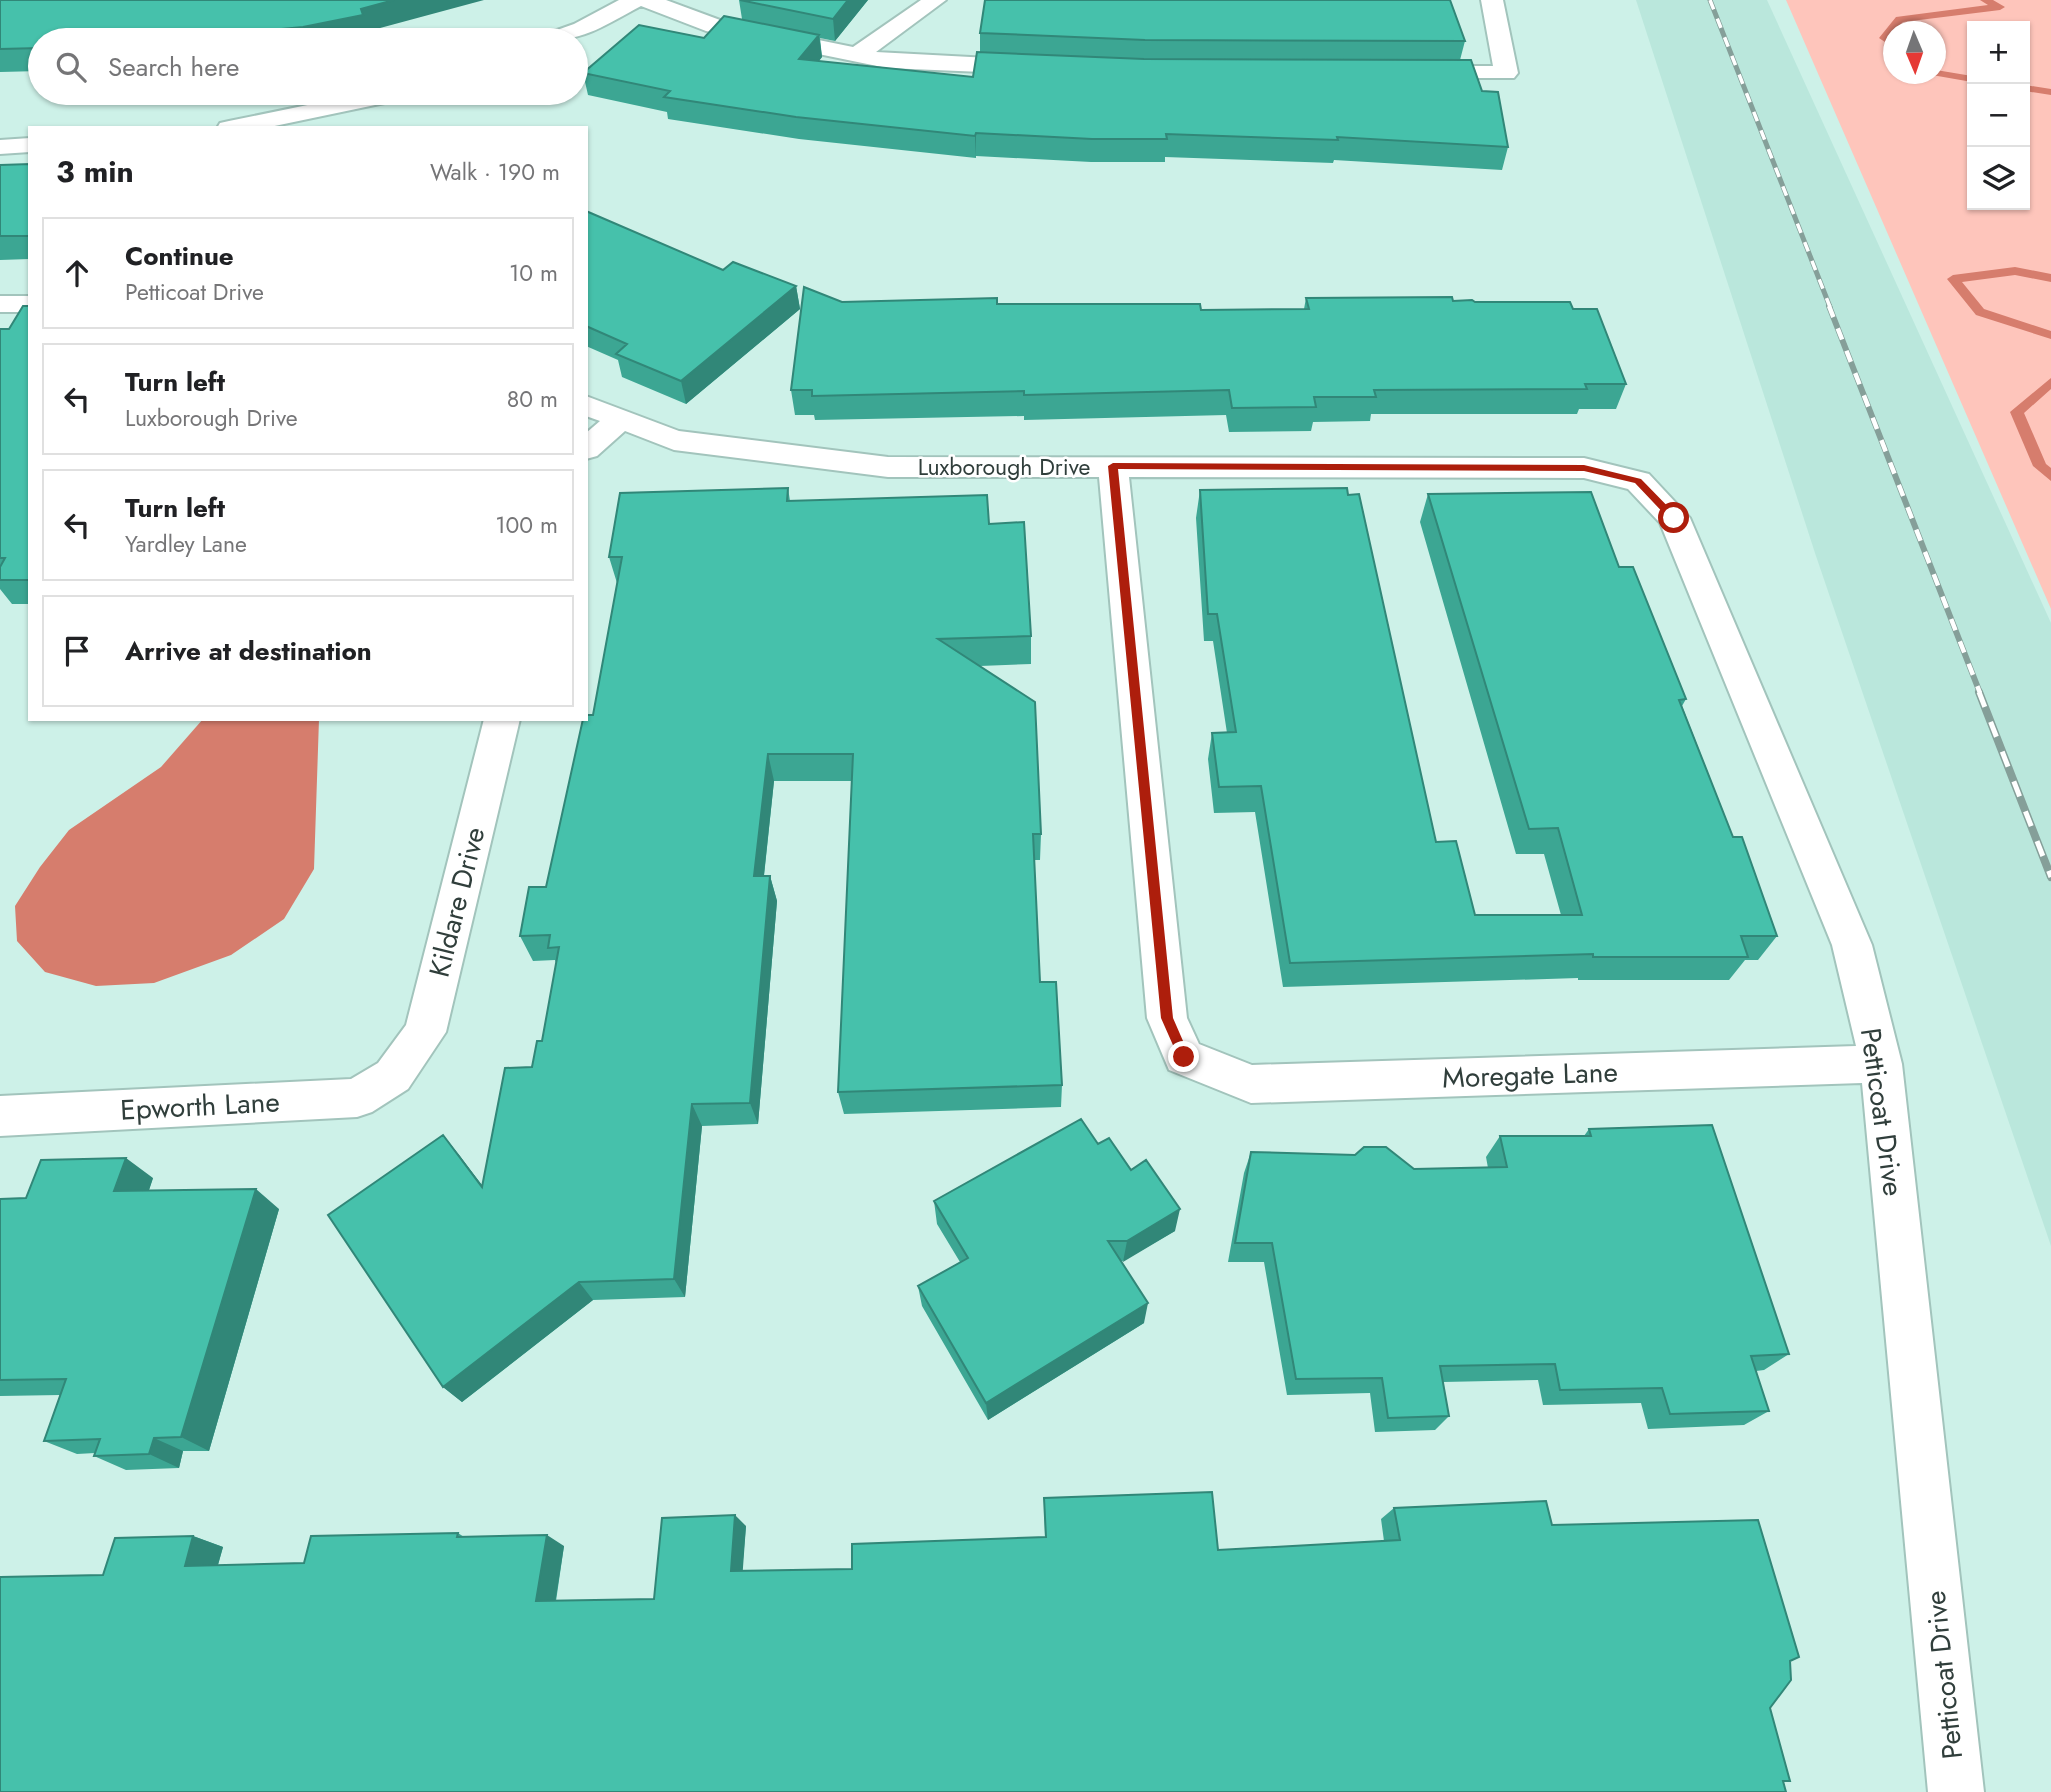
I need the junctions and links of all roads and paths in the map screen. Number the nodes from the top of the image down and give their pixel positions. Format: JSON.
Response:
{"nodes":[{"id":1,"x":635,"y":0,"type":"edge"},
{"id":2,"x":646,"y":0,"type":"edge"},
{"id":3,"x":935,"y":0,"type":"edge"},
{"id":4,"x":1492,"y":0,"type":"edge"},
{"id":5,"x":584,"y":28,"type":"edge"},
{"id":6,"x":857,"y":55,"type":"junction"},
{"id":7,"x":1049,"y":68,"type":"edge"},
{"id":8,"x":1408,"y":73,"type":"edge"},
{"id":9,"x":358,"y":105,"type":"edge"},
{"id":10,"x":306,"y":120,"type":"edge"},
{"id":11,"x":248,"y":126,"type":"edge"},
{"id":12,"x":28,"y":145,"type":"edge"},
{"id":13,"x":0,"y":147,"type":"edge"},
{"id":14,"x":0,"y":304,"type":"edge"},
{"id":15,"x":28,"y":304,"type":"edge"},
{"id":16,"x":588,"y":406,"type":"edge"},
{"id":17,"x":621,"y":419,"type":"junction"},
{"id":18,"x":588,"y":447,"type":"edge"},
{"id":19,"x":1113,"y":466,"type":"junction"},
{"id":20,"x":1638,"y":481,"type":"joint"},
{"id":21,"x":502,"y":721,"type":"edge"},
{"id":22,"x":1881,"y":1064,"type":"junction"},
{"id":23,"x":393,"y":1076,"type":"joint"},
{"id":24,"x":0,"y":1116,"type":"edge"},
{"id":25,"x":1956,"y":1792,"type":"edge"}],
"edges":[{"from":1,"to":5,"type":"street"},
{"from":2,"to":6,"type":"street"},
{"from":3,"to":6,"type":"street"},
{"from":4,"to":8,"type":"street"},
{"from":6,"to":7,"type":"street"},
{"from":9,"to":10,"type":"street"},
{"from":10,"to":11,"type":"street"},
{"from":12,"to":13,"type":"street"},
{"from":14,"to":15,"type":"street"},
{"from":16,"to":17,"type":"street","name":"Luxborough Drive"},
{"from":17,"to":18,"type":"street"},
{"from":17,"to":19,"type":"street","name":"Luxborough Drive"},
{"from":19,"to":20,"type":"street","name":"Luxborough Drive"},
{"from":19,"to":22,"type":"street","name":"Moregate Lane"},
{"from":20,"to":22,"type":"street","name":"Petticoat Drive"},
{"from":21,"to":23,"type":"street","name":"Kildare Drive"},
{"from":22,"to":25,"type":"street","name":"Petticoat Drive"},
{"from":23,"to":24,"type":"street","name":"Epworth Lane"}]}
